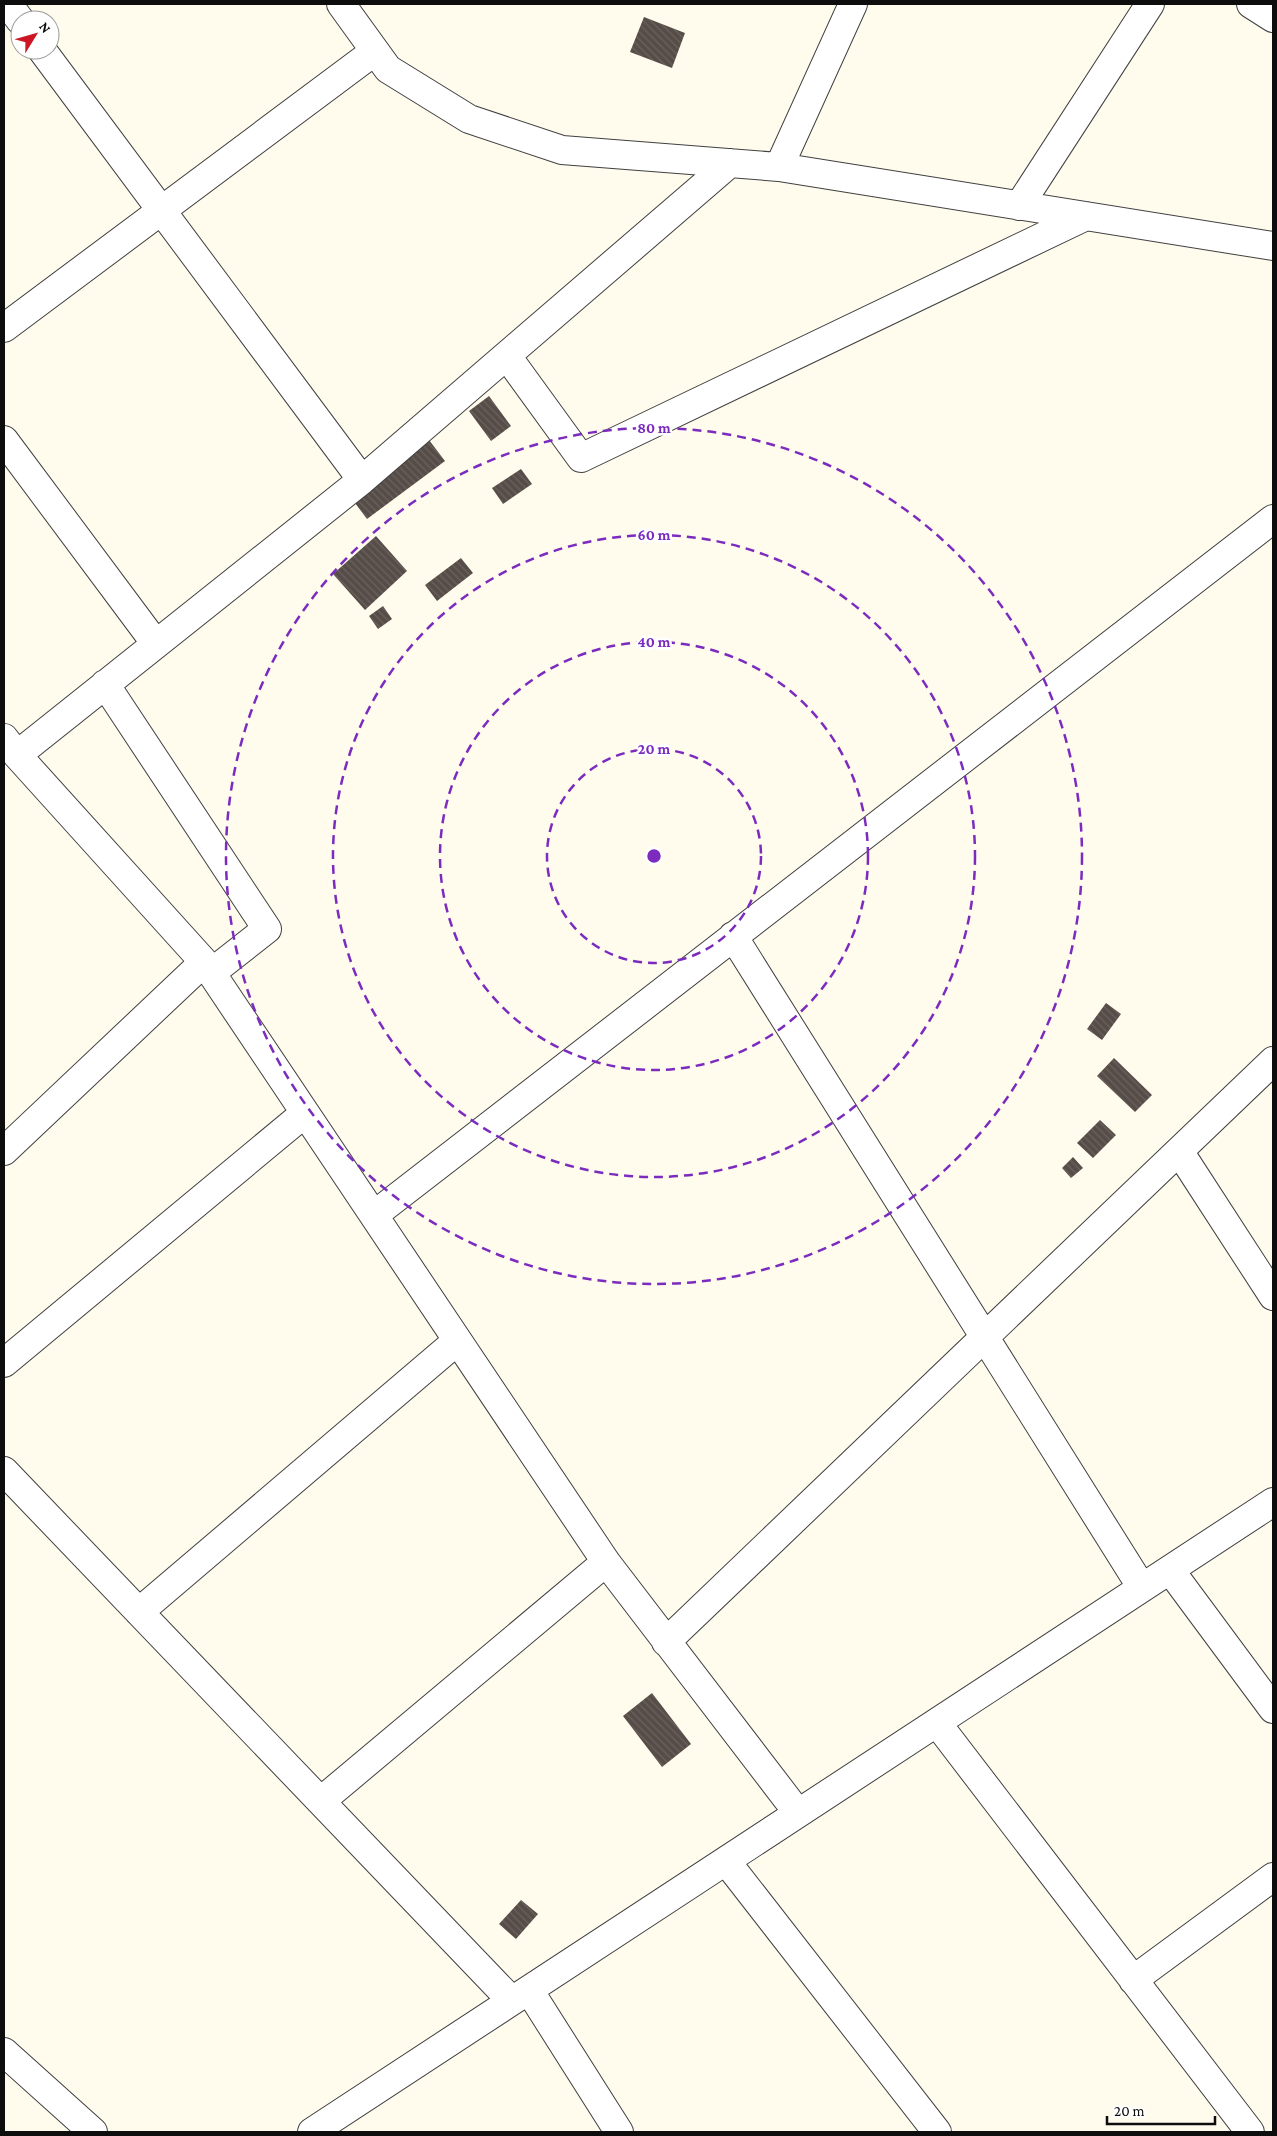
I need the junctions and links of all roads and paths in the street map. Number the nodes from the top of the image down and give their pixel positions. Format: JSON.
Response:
{"nodes":[{"id":1,"x":341,"y":4,"type":"edge"},
{"id":2,"x":853,"y":4,"type":"edge"},
{"id":3,"x":1150,"y":4,"type":"edge"},
{"id":4,"x":1252,"y":4,"type":"edge"},
{"id":5,"x":1273,"y":18,"type":"edge"},
{"id":6,"x":375,"y":51,"type":"junction"},
{"id":7,"x":49,"y":60,"type":"edge"},
{"id":8,"x":730,"y":163,"type":"junction"},
{"id":9,"x":779,"y":167,"type":"junction"},
{"id":10,"x":1019,"y":206,"type":"junction"},
{"id":11,"x":161,"y":210,"type":"junction"},
{"id":12,"x":1086,"y":216,"type":"junction"},
{"id":13,"x":1273,"y":246,"type":"edge"},
{"id":14,"x":4,"y":328,"type":"edge"},
{"id":15,"x":507,"y":356,"type":"junction"},
{"id":16,"x":4,"y":440,"type":"edge"},
{"id":17,"x":362,"y":480,"type":"junction"},
{"id":18,"x":1273,"y":519,"type":"edge"},
{"id":19,"x":156,"y":644,"type":"junction"},
{"id":20,"x":105,"y":684,"type":"junction"},
{"id":21,"x":10,"y":746,"type":"edge"},
{"id":22,"x":733,"y":936,"type":"junction"},
{"id":23,"x":208,"y":967,"type":"junction"},
{"id":24,"x":1273,"y":1061,"type":"edge"},
{"id":25,"x":305,"y":1113,"type":"junction"},
{"id":26,"x":8,"y":1140,"type":"edge"},
{"id":27,"x":1179,"y":1151,"type":"junction"},
{"id":28,"x":374,"y":1215,"type":"junction"},
{"id":29,"x":1273,"y":1296,"type":"edge"},
{"id":30,"x":985,"y":1336,"type":"junction"},
{"id":31,"x":458,"y":1341,"type":"junction"},
{"id":32,"x":4,"y":1363,"type":"edge"},
{"id":33,"x":4,"y":1471,"type":"edge"},
{"id":34,"x":1273,"y":1502,"type":"edge"},
{"id":35,"x":606,"y":1562,"type":"junction"},
{"id":36,"x":1170,"y":1570,"type":"junction"},
{"id":37,"x":1142,"y":1588,"type":"junction"},
{"id":38,"x":139,"y":1612,"type":"junction"},
{"id":39,"x":666,"y":1642,"type":"junction"},
{"id":40,"x":1273,"y":1709,"type":"edge"},
{"id":41,"x":937,"y":1722,"type":"junction"},
{"id":42,"x":321,"y":1801,"type":"junction"},
{"id":43,"x":798,"y":1814,"type":"junction"},
{"id":44,"x":726,"y":1861,"type":"junction"},
{"id":45,"x":1273,"y":1877,"type":"edge"},
{"id":46,"x":1133,"y":1980,"type":"junction"},
{"id":47,"x":521,"y":1996,"type":"junction"},
{"id":48,"x":4,"y":2052,"type":"edge"},
{"id":49,"x":93,"y":2132,"type":"edge"},
{"id":50,"x":312,"y":2132,"type":"edge"},
{"id":51,"x":619,"y":2132,"type":"edge"},
{"id":52,"x":937,"y":2132,"type":"edge"},
{"id":53,"x":1250,"y":2132,"type":"edge"}],
"edges":[{"from":1,"to":6,"type":"street"},
{"from":2,"to":9,"type":"street"},
{"from":3,"to":10,"type":"street"},
{"from":4,"to":5,"type":"street"},
{"from":6,"to":8,"type":"street"},
{"from":6,"to":11,"type":"street"},
{"from":7,"to":11,"type":"street"},
{"from":8,"to":9,"type":"street"},
{"from":8,"to":15,"type":"street"},
{"from":9,"to":10,"type":"street"},
{"from":10,"to":12,"type":"street"},
{"from":11,"to":14,"type":"street"},
{"from":11,"to":17,"type":"street"},
{"from":12,"to":13,"type":"street"},
{"from":12,"to":15,"type":"street"},
{"from":15,"to":17,"type":"street"},
{"from":16,"to":19,"type":"street"},
{"from":17,"to":19,"type":"street"},
{"from":18,"to":22,"type":"street"},
{"from":19,"to":20,"type":"street"},
{"from":20,"to":21,"type":"street"},
{"from":20,"to":23,"type":"street"},
{"from":21,"to":23,"type":"street"},
{"from":22,"to":28,"type":"street"},
{"from":22,"to":30,"type":"street"},
{"from":23,"to":25,"type":"street"},
{"from":23,"to":26,"type":"street"},
{"from":24,"to":27,"type":"street"},
{"from":25,"to":28,"type":"street"},
{"from":25,"to":32,"type":"street"},
{"from":27,"to":29,"type":"street"},
{"from":27,"to":30,"type":"street"},
{"from":28,"to":31,"type":"street"},
{"from":30,"to":37,"type":"street"},
{"from":30,"to":39,"type":"street"},
{"from":31,"to":35,"type":"street"},
{"from":31,"to":38,"type":"street"},
{"from":33,"to":38,"type":"street"},
{"from":34,"to":36,"type":"street"},
{"from":35,"to":39,"type":"street"},
{"from":35,"to":42,"type":"street"},
{"from":36,"to":37,"type":"street"},
{"from":36,"to":40,"type":"street"},
{"from":37,"to":41,"type":"street"},
{"from":38,"to":42,"type":"street"},
{"from":39,"to":43,"type":"street"},
{"from":41,"to":43,"type":"street"},
{"from":41,"to":46,"type":"street"},
{"from":42,"to":47,"type":"street"},
{"from":43,"to":44,"type":"street"},
{"from":44,"to":47,"type":"street"},
{"from":44,"to":52,"type":"street"},
{"from":45,"to":46,"type":"street"},
{"from":46,"to":53,"type":"street"},
{"from":47,"to":50,"type":"street"},
{"from":47,"to":51,"type":"street"},
{"from":48,"to":49,"type":"street"}]}
